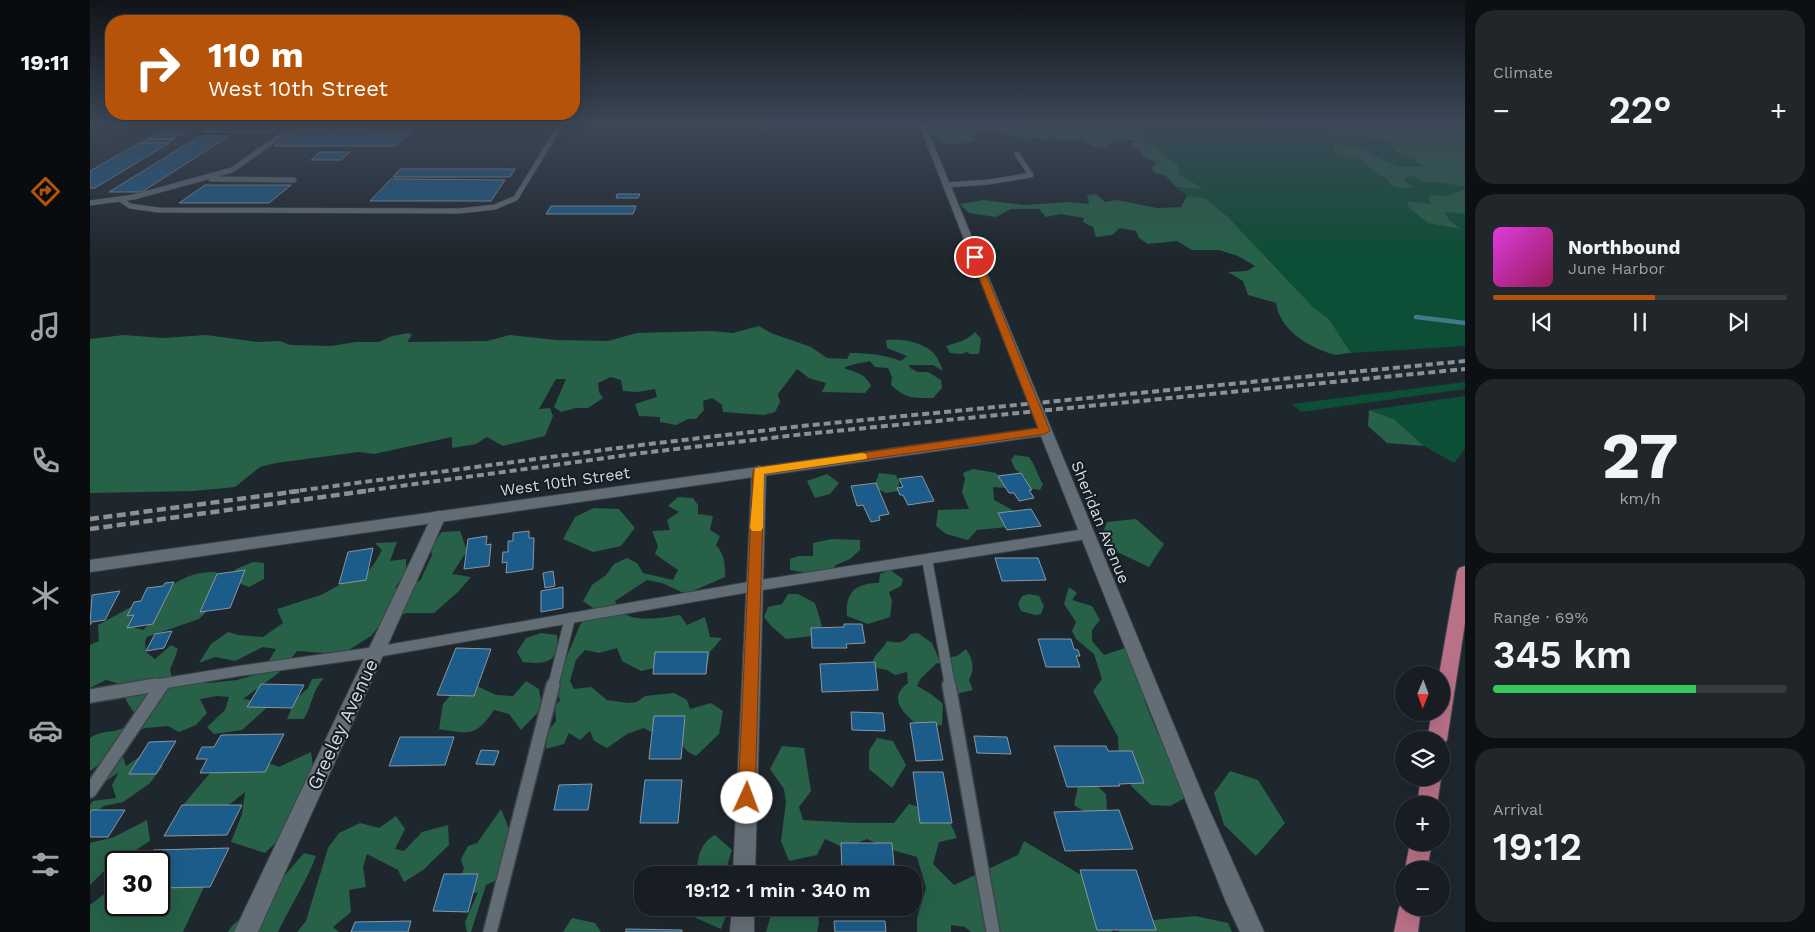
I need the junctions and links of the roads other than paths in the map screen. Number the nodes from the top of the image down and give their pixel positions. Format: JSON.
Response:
{"nodes":[{"id":1,"x":236,"y":167,"type":"edge"},
{"id":2,"x":535,"y":167,"type":"edge"},
{"id":3,"x":939,"y":167,"type":"edge"},
{"id":4,"x":1026,"y":167,"type":"edge"},
{"id":5,"x":198,"y":180,"type":"junction"},
{"id":6,"x":259,"y":180,"type":"junction"},
{"id":7,"x":280,"y":180,"type":"junction"},
{"id":8,"x":294,"y":180,"type":"dead end"},
{"id":9,"x":252,"y":185,"type":"dead end"},
{"id":10,"x":274,"y":185,"type":"dead end"},
{"id":11,"x":946,"y":185,"type":"junction"},
{"id":12,"x":120,"y":200,"type":"junction"},
{"id":13,"x":90,"y":203,"type":"edge"},
{"id":14,"x":1045,"y":431,"type":"junction"},
{"id":15,"x":759,"y":471,"type":"junction"},
{"id":16,"x":438,"y":516,"type":"junction"},
{"id":17,"x":1086,"y":534,"type":"junction"},
{"id":18,"x":927,"y":559,"type":"junction"},
{"id":19,"x":90,"y":566,"type":"edge"},
{"id":20,"x":1465,"y":572,"type":"edge"},
{"id":21,"x":754,"y":586,"type":"junction"},
{"id":22,"x":570,"y":618,"type":"junction"},
{"id":23,"x":376,"y":652,"type":"junction"},
{"id":24,"x":163,"y":684,"type":"junction"},
{"id":25,"x":90,"y":696,"type":"edge"},
{"id":26,"x":1439,"y":731,"type":"edge"},
{"id":27,"x":90,"y":791,"type":"edge"},
{"id":28,"x":744,"y":866,"type":"edge"},
{"id":29,"x":743,"y":916,"type":"edge"},
{"id":30,"x":1409,"y":916,"type":"edge"},
{"id":31,"x":246,"y":932,"type":"edge"},
{"id":32,"x":490,"y":932,"type":"edge"},
{"id":33,"x":742,"y":932,"type":"edge"},
{"id":34,"x":993,"y":932,"type":"edge"},
{"id":35,"x":1252,"y":932,"type":"edge"},
{"id":36,"x":1406,"y":932,"type":"edge"}],
"edges":[{"from":1,"to":5,"type":"lane"},
{"from":2,"to":12,"type":"lane"},
{"from":3,"to":11,"type":"street","name":"Sheridan Avenue"},
{"from":4,"to":11,"type":"lane"},
{"from":5,"to":6,"type":"lane"},
{"from":5,"to":12,"type":"lane"},
{"from":6,"to":7,"type":"lane"},
{"from":6,"to":9,"type":"lane"},
{"from":7,"to":8,"type":"lane"},
{"from":7,"to":10,"type":"lane"},
{"from":11,"to":14,"type":"street","name":"Sheridan Avenue"},
{"from":12,"to":13,"type":"lane"},
{"from":14,"to":15,"type":"street","name":"West 10th Street"},
{"from":14,"to":17,"type":"street","name":"Sheridan Avenue"},
{"from":15,"to":16,"type":"street","name":"West 10th Street"},
{"from":15,"to":21,"type":"street"},
{"from":16,"to":19,"type":"street","name":"West 10th Street"},
{"from":16,"to":23,"type":"street","name":"Greeley Avenue"},
{"from":17,"to":18,"type":"lane"},
{"from":17,"to":35,"type":"street","name":"Sheridan Avenue"},
{"from":18,"to":21,"type":"lane"},
{"from":18,"to":34,"type":"lane"},
{"from":20,"to":26,"type":"main road"},
{"from":21,"to":22,"type":"lane"},
{"from":21,"to":28,"type":"street"},
{"from":22,"to":23,"type":"lane"},
{"from":22,"to":32,"type":"lane"},
{"from":23,"to":24,"type":"lane"},
{"from":23,"to":31,"type":"street","name":"Greeley Avenue"},
{"from":24,"to":25,"type":"lane"},
{"from":24,"to":27,"type":"lane"},
{"from":29,"to":33,"type":"street"},
{"from":30,"to":36,"type":"main road"}]}
